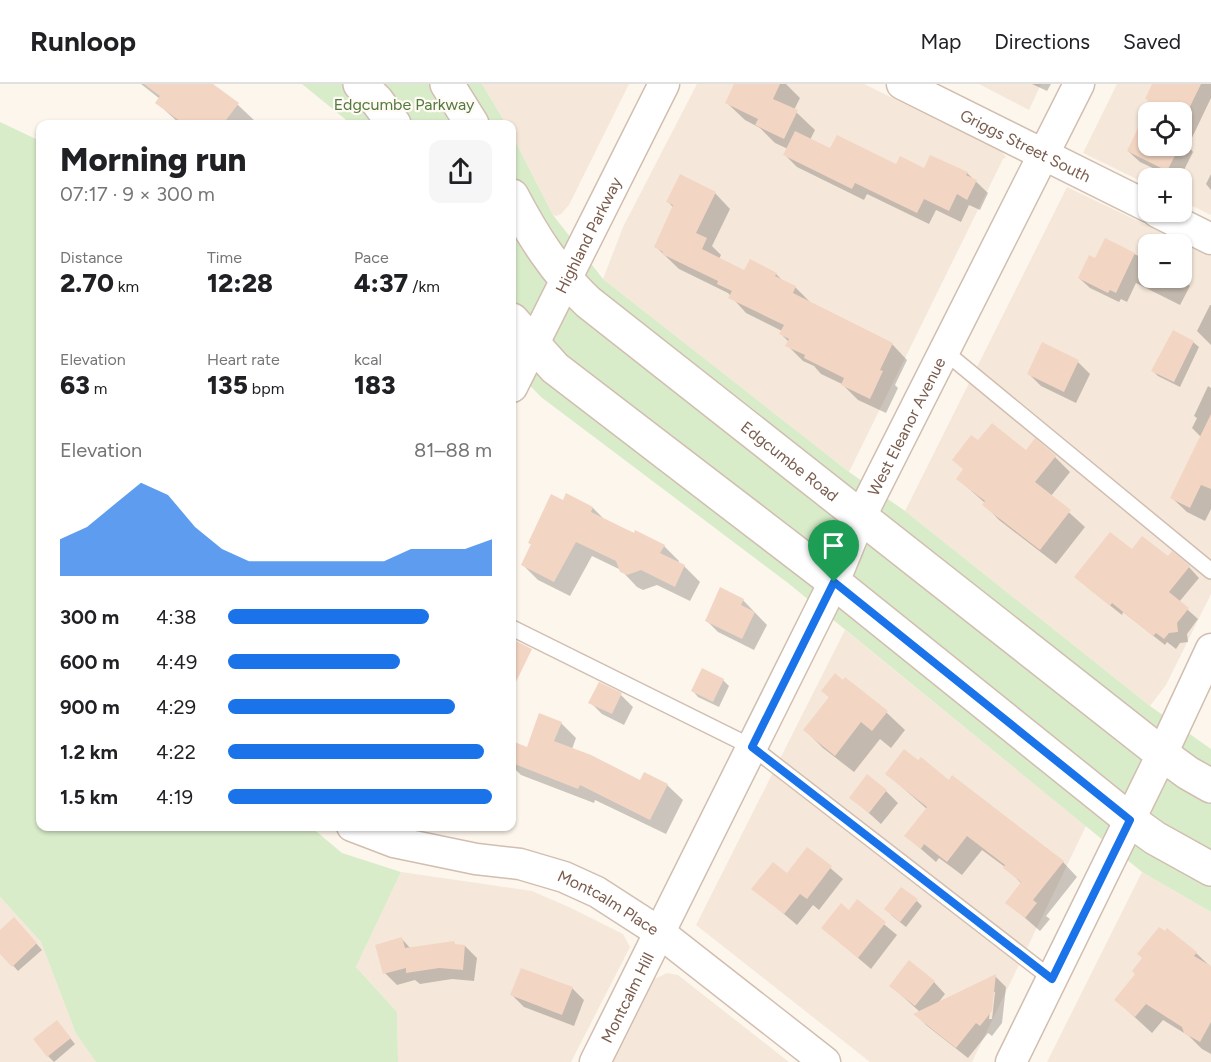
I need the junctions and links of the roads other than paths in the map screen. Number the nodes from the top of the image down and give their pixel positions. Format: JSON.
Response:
{"nodes":[{"id":1,"x":360,"y":84,"type":"edge"},
{"id":2,"x":447,"y":84,"type":"edge"},
{"id":3,"x":664,"y":84,"type":"edge"},
{"id":4,"x":902,"y":84,"type":"edge"},
{"id":5,"x":1079,"y":84,"type":"edge"},
{"id":6,"x":391,"y":120,"type":"edge"},
{"id":7,"x":470,"y":120,"type":"edge"},
{"id":8,"x":1045,"y":154,"type":"junction"},
{"id":9,"x":1138,"y":201,"type":"edge"},
{"id":10,"x":516,"y":203,"type":"edge"},
{"id":11,"x":1178,"y":222,"type":"edge"},
{"id":12,"x":1210,"y":237,"type":"edge"},
{"id":13,"x":565,"y":280,"type":"junction"},
{"id":14,"x":516,"y":325,"type":"edge"},
{"id":15,"x":534,"y":345,"type":"junction"},
{"id":16,"x":944,"y":351,"type":"junction"},
{"id":17,"x":516,"y":379,"type":"edge"},
{"id":18,"x":861,"y":516,"type":"junction"},
{"id":19,"x":1211,"y":571,"type":"edge"},
{"id":20,"x":834,"y":582,"type":"junction"},
{"id":21,"x":516,"y":630,"type":"edge"},
{"id":22,"x":1211,"y":650,"type":"edge"},
{"id":23,"x":752,"y":747,"type":"junction"},
{"id":24,"x":1162,"y":754,"type":"junction"},
{"id":25,"x":1211,"y":786,"type":"edge"},
{"id":26,"x":1130,"y":820,"type":"junction"},
{"id":27,"x":365,"y":831,"type":"edge"},
{"id":28,"x":1211,"y":869,"type":"edge"},
{"id":29,"x":659,"y":932,"type":"junction"},
{"id":30,"x":1052,"y":979,"type":"junction"},
{"id":31,"x":595,"y":1062,"type":"edge"},
{"id":32,"x":825,"y":1062,"type":"edge"},
{"id":33,"x":1011,"y":1062,"type":"edge"}],
"edges":[{"from":1,"to":6,"type":"street"},
{"from":2,"to":7,"type":"street"},
{"from":3,"to":13,"type":"street","name":"Highland Parkway"},
{"from":4,"to":8,"type":"street","name":"Griggs Street South"},
{"from":5,"to":8,"type":"street","name":"West Eleanor Avenue"},
{"from":8,"to":9,"type":"street","name":"Griggs Street South"},
{"from":8,"to":16,"type":"street","name":"West Eleanor Avenue"},
{"from":10,"to":13,"type":"street","name":"Edgcumbe Road"},
{"from":11,"to":12,"type":"street"},
{"from":13,"to":15,"type":"street","name":"Highland Parkway"},
{"from":13,"to":18,"type":"street","name":"Edgcumbe Road"},
{"from":14,"to":15,"type":"street"},
{"from":15,"to":17,"type":"street","name":"Highland Parkway"},
{"from":15,"to":20,"type":"street"},
{"from":16,"to":18,"type":"street","name":"West Eleanor Avenue"},
{"from":16,"to":19,"type":"lane"},
{"from":18,"to":20,"type":"street","name":"West Eleanor Avenue"},
{"from":18,"to":24,"type":"street","name":"Edgcumbe Road"},
{"from":20,"to":23,"type":"street","name":"West Eleanor Avenue"},
{"from":20,"to":26,"type":"street"},
{"from":21,"to":23,"type":"lane"},
{"from":22,"to":24,"type":"street"},
{"from":23,"to":29,"type":"street","name":"West Eleanor Avenue"},
{"from":23,"to":30,"type":"lane"},
{"from":24,"to":25,"type":"street","name":"Edgcumbe Road"},
{"from":24,"to":26,"type":"street"},
{"from":26,"to":28,"type":"street"},
{"from":26,"to":30,"type":"street"},
{"from":27,"to":29,"type":"street","name":"Montcalm Place"},
{"from":29,"to":31,"type":"street","name":"Montcalm Hill"},
{"from":29,"to":32,"type":"street","name":"Montcalm Place"},
{"from":30,"to":33,"type":"street"}]}
